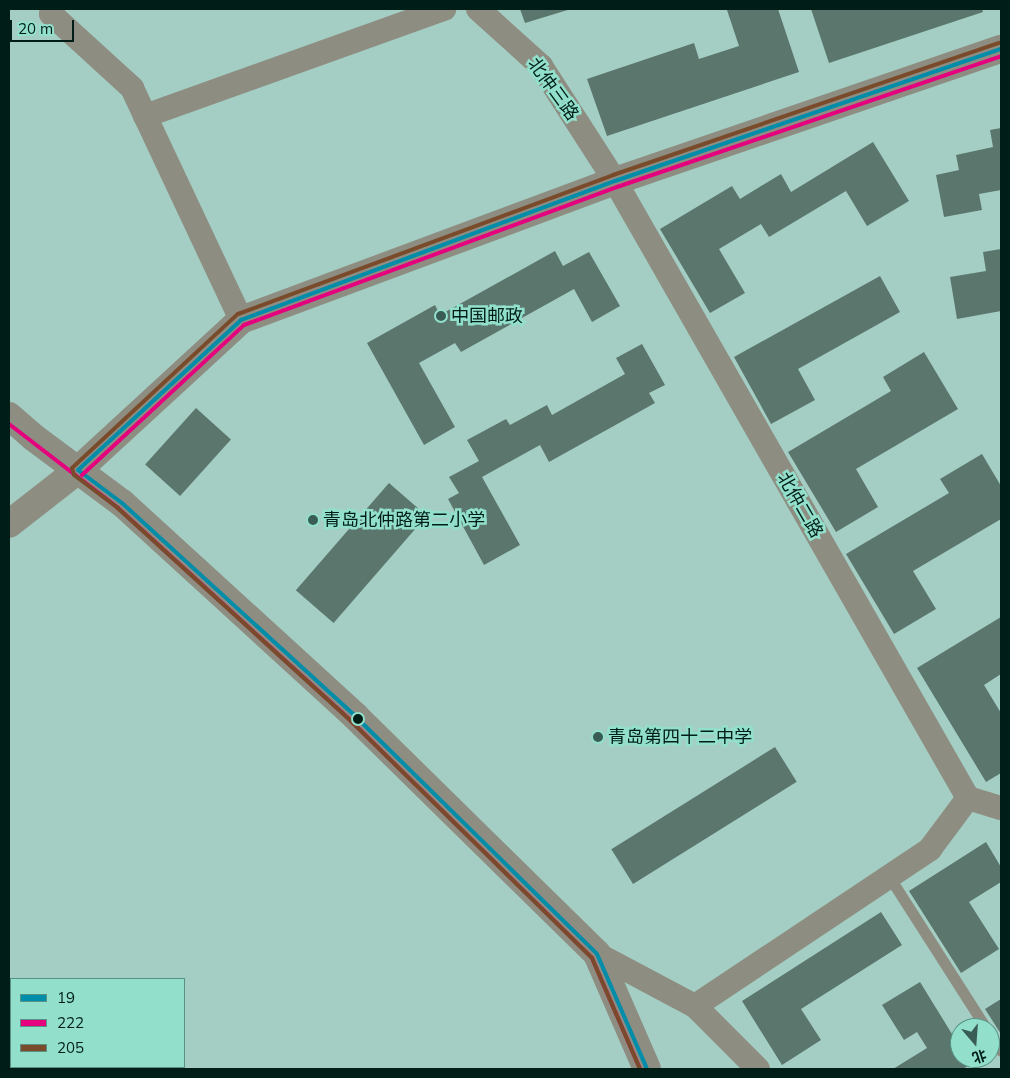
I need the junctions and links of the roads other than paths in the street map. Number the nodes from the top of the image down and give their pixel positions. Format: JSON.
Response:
{"nodes":[{"id":1,"x":53,"y":9,"type":"edge"},
{"id":2,"x":444,"y":9,"type":"edge"},
{"id":3,"x":478,"y":9,"type":"edge"},
{"id":4,"x":1001,"y":49,"type":"edge"},
{"id":5,"x":145,"y":116,"type":"junction"},
{"id":6,"x":616,"y":181,"type":"junction"},
{"id":7,"x":241,"y":320,"type":"junction"},
{"id":8,"x":9,"y":416,"type":"edge"},
{"id":9,"x":78,"y":470,"type":"junction"},
{"id":10,"x":9,"y":524,"type":"edge"},
{"id":11,"x":968,"y":798,"type":"junction"},
{"id":12,"x":1001,"y":808,"type":"edge"},
{"id":13,"x":890,"y":878,"type":"junction"},
{"id":14,"x":597,"y":954,"type":"junction"},
{"id":15,"x":695,"y":1006,"type":"junction"},
{"id":16,"x":980,"y":1018,"type":"edge"},
{"id":17,"x":647,"y":1069,"type":"edge"},
{"id":18,"x":758,"y":1069,"type":"edge"}],
"edges":[{"from":1,"to":5,"type":"street"},
{"from":2,"to":5,"type":"street"},
{"from":3,"to":6,"type":"street","name":"北仲三路"},
{"from":4,"to":6,"type":"street"},
{"from":5,"to":7,"type":"street"},
{"from":6,"to":7,"type":"street"},
{"from":6,"to":11,"type":"street","name":"北仲二路"},
{"from":7,"to":9,"type":"street"},
{"from":8,"to":9,"type":"street"},
{"from":9,"to":10,"type":"street"},
{"from":9,"to":14,"type":"street"},
{"from":11,"to":12,"type":"street"},
{"from":11,"to":13,"type":"street"},
{"from":13,"to":15,"type":"street"},
{"from":13,"to":16,"type":"lane"},
{"from":14,"to":15,"type":"street"},
{"from":14,"to":17,"type":"street"},
{"from":15,"to":18,"type":"street"}]}
